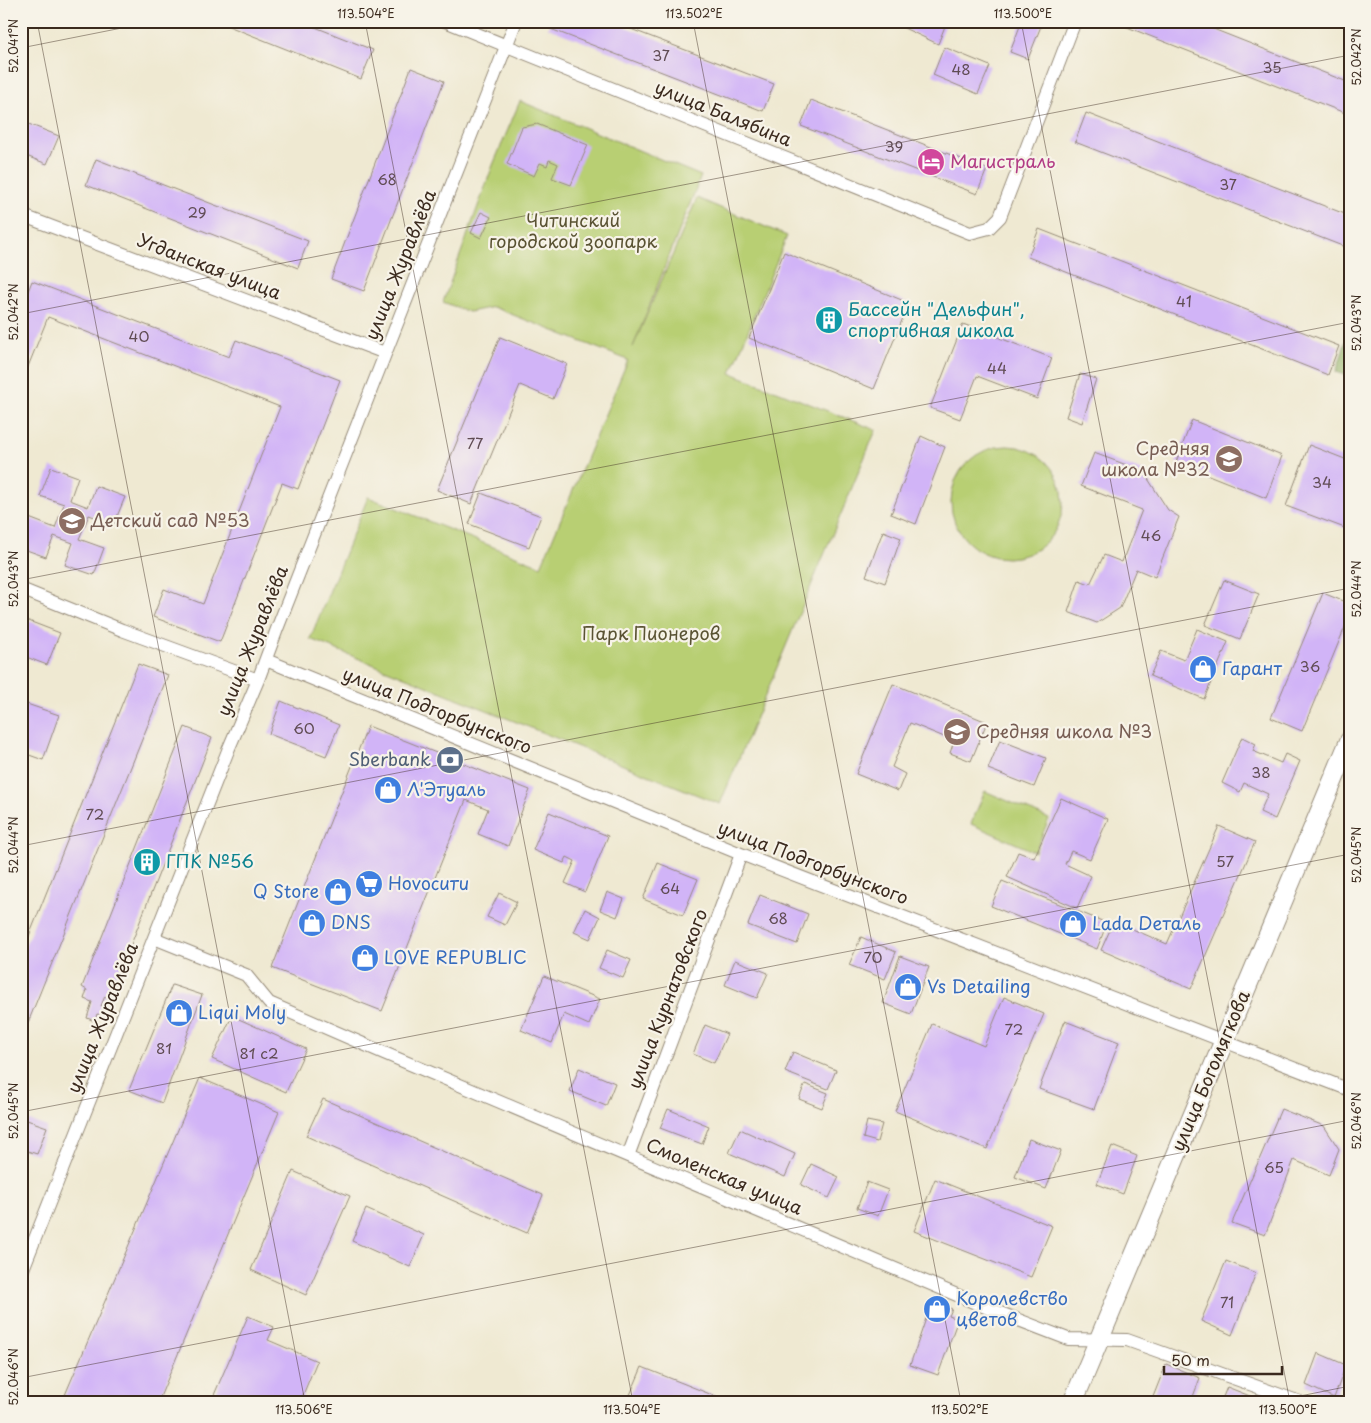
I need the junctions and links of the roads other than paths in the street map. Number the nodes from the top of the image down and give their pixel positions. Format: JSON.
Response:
{"nodes":[{"id":1,"x":445,"y":21,"type":"edge"},
{"id":2,"x":516,"y":21,"type":"edge"},
{"id":3,"x":1075,"y":21,"type":"edge"},
{"id":4,"x":506,"y":45,"type":"junction"},
{"id":5,"x":21,"y":215,"type":"edge"},
{"id":6,"x":385,"y":353,"type":"junction"},
{"id":7,"x":21,"y":589,"type":"edge"},
{"id":8,"x":266,"y":660,"type":"junction"},
{"id":9,"x":258,"y":680,"type":"junction"},
{"id":10,"x":1349,"y":746,"type":"edge"},
{"id":11,"x":742,"y":854,"type":"junction"},
{"id":12,"x":154,"y":938,"type":"junction"},
{"id":13,"x":1224,"y":1040,"type":"junction"},
{"id":14,"x":1350,"y":1090,"type":"edge"},
{"id":15,"x":628,"y":1156,"type":"junction"},
{"id":16,"x":24,"y":1256,"type":"edge"},
{"id":17,"x":21,"y":1274,"type":"edge"},
{"id":18,"x":1099,"y":1339,"type":"junction"},
{"id":19,"x":1073,"y":1402,"type":"edge"},
{"id":20,"x":1300,"y":1402,"type":"edge"}],
"edges":[{"from":1,"to":4,"type":"street","name":"улица Балябина"},
{"from":2,"to":4,"type":"street","name":"улица Журавлёва"},
{"from":3,"to":4,"type":"street","name":"улица Балябина"},
{"from":4,"to":6,"type":"street","name":"улица Журавлёва"},
{"from":5,"to":6,"type":"street","name":"Угданская улица"},
{"from":6,"to":8,"type":"street","name":"улица Журавлёва"},
{"from":7,"to":9,"type":"street"},
{"from":8,"to":9,"type":"street","name":"улица Журавлёва"},
{"from":8,"to":11,"type":"street","name":"улица Подгорбунского"},
{"from":9,"to":12,"type":"street","name":"улица Журавлёва"},
{"from":10,"to":13,"type":"main road","name":"улица Богомягкова"},
{"from":11,"to":13,"type":"street","name":"улица Подгорбунского"},
{"from":11,"to":15,"type":"street","name":"улица Курнатовского"},
{"from":12,"to":15,"type":"street","name":"Смоленская улица"},
{"from":12,"to":16,"type":"street","name":"улица Журавлёва"},
{"from":13,"to":14,"type":"street","name":"улица Подгорбунского"},
{"from":13,"to":18,"type":"main road","name":"улица Богомягкова"},
{"from":15,"to":18,"type":"street","name":"Смоленская улица"},
{"from":16,"to":17,"type":"street","name":"улица Журавлёва"},
{"from":18,"to":19,"type":"main road","name":"улица Богомягкова"},
{"from":18,"to":20,"type":"street","name":"Смоленская улица"}]}
